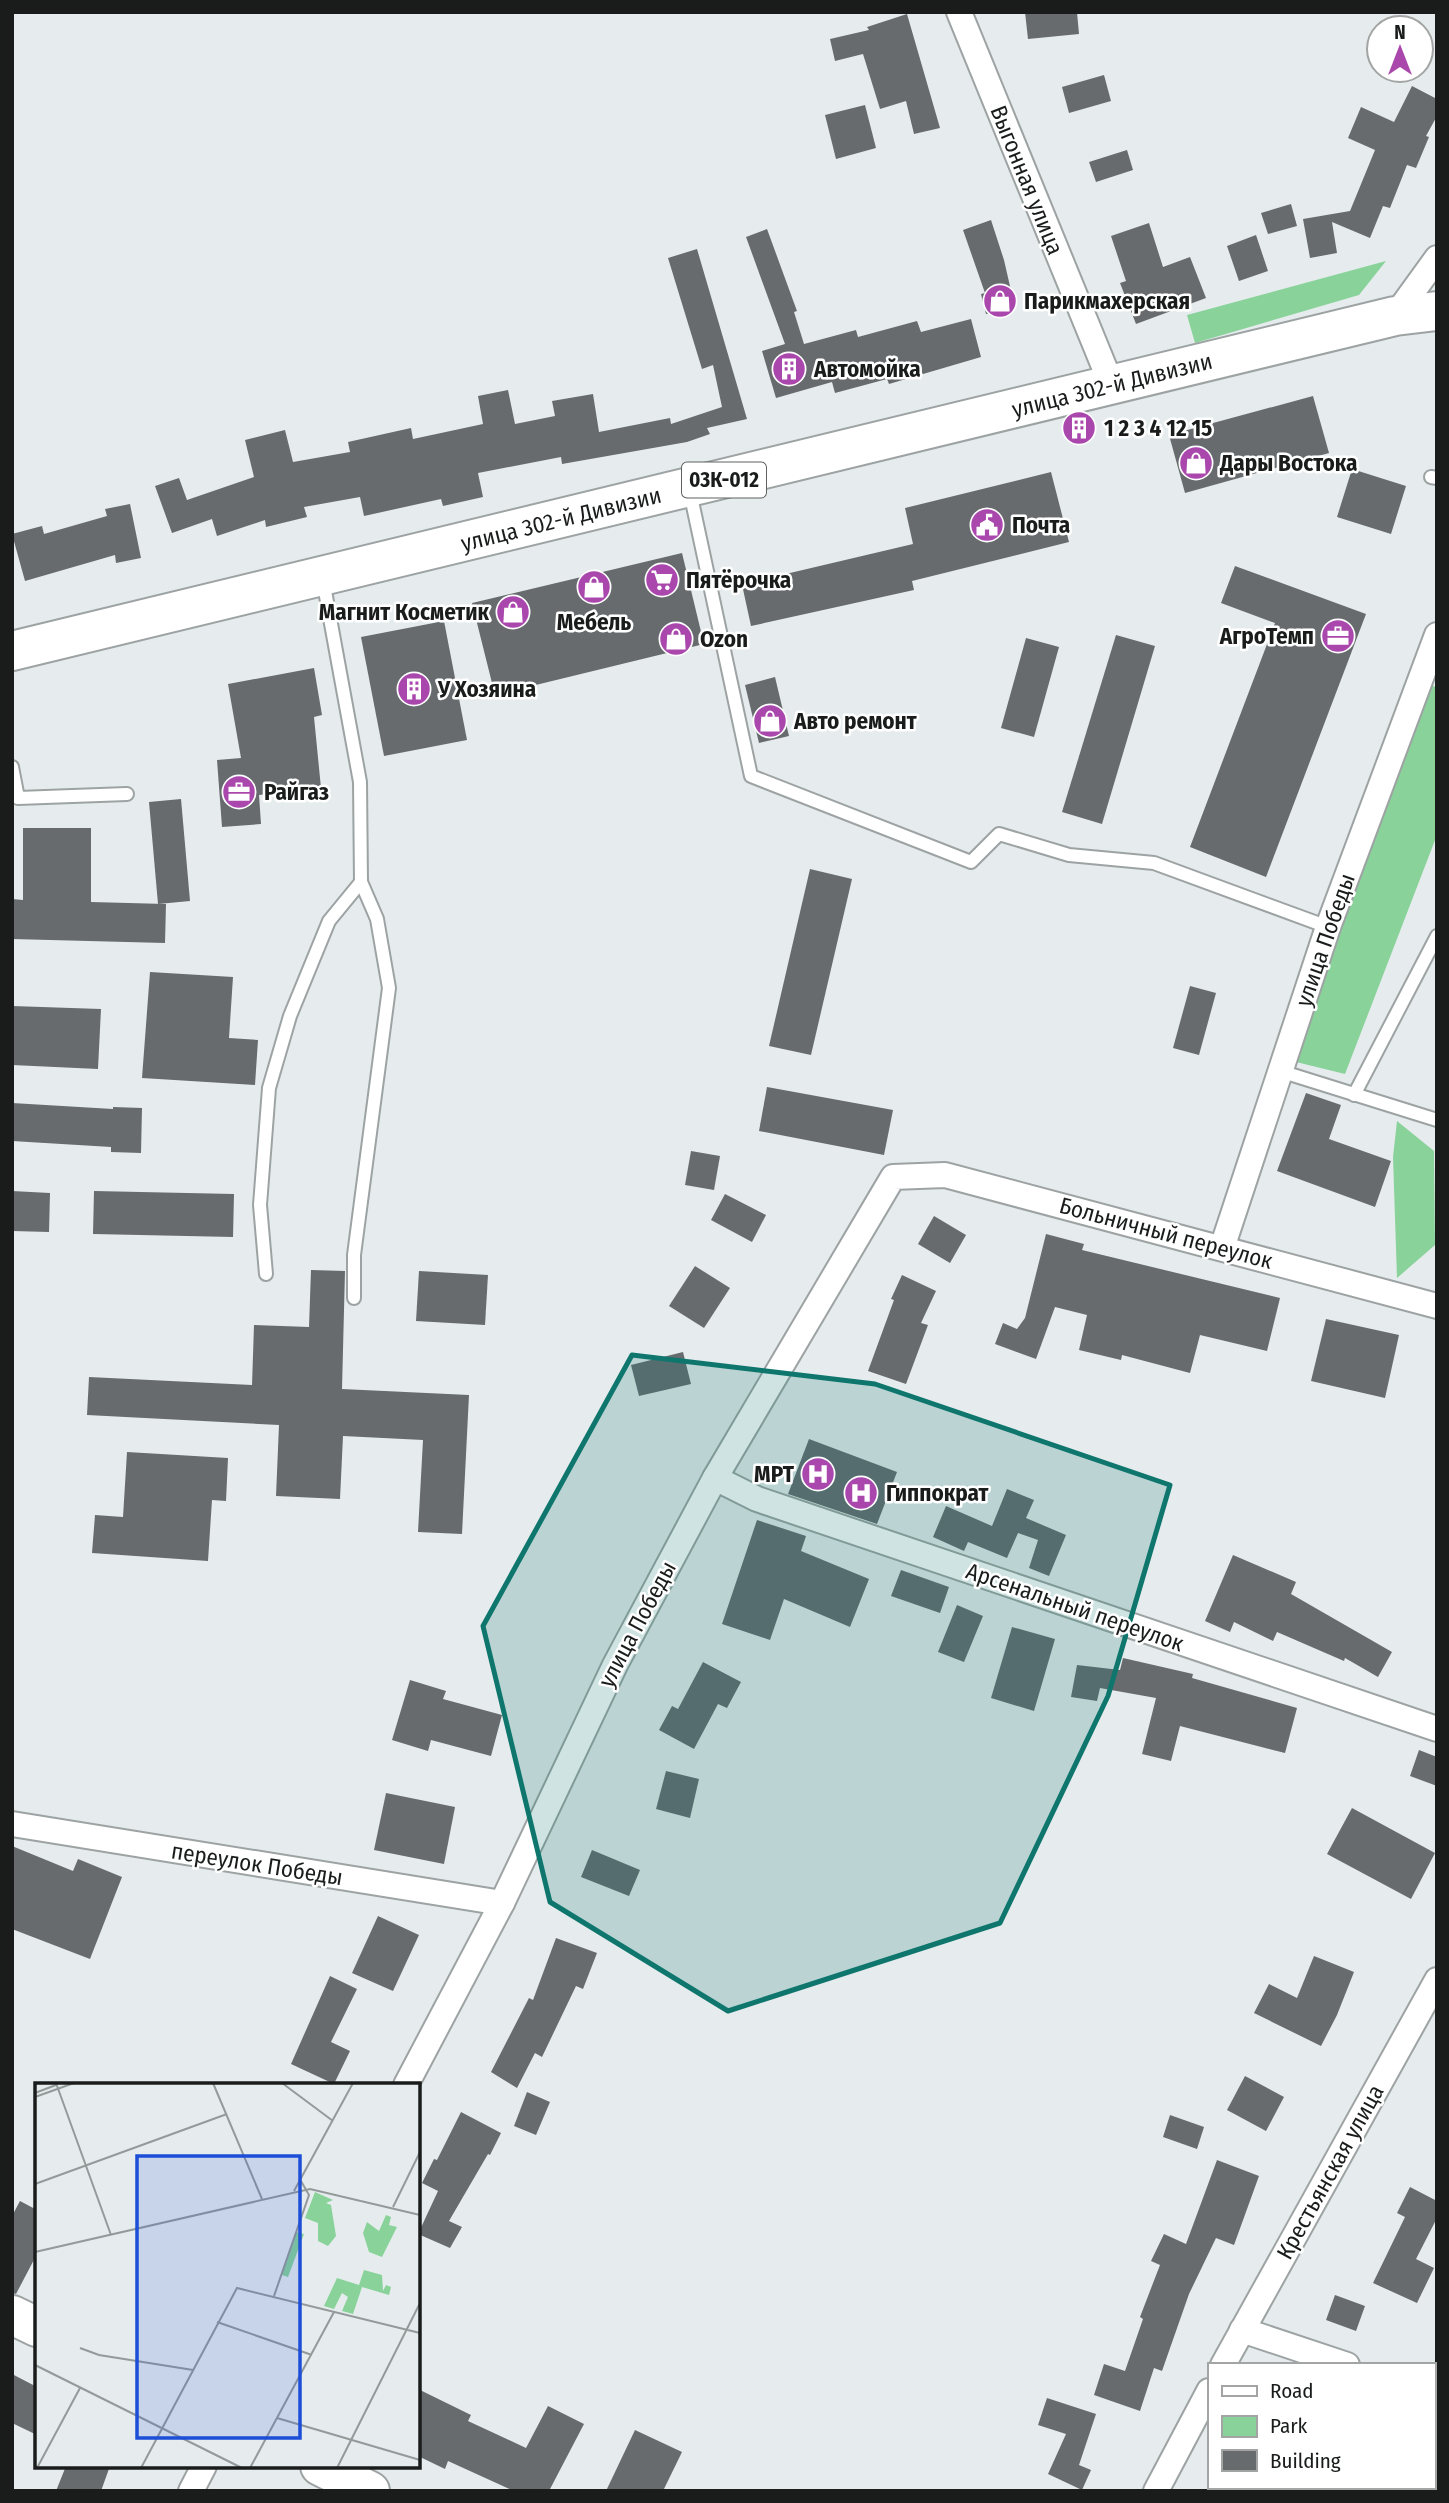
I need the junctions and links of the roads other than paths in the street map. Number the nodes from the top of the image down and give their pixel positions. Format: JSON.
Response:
{"nodes":[{"id":1,"x":959,"y":12,"type":"edge"},
{"id":2,"x":1437,"y":258,"type":"edge"},
{"id":3,"x":1437,"y":311,"type":"edge"},
{"id":4,"x":1395,"y":316,"type":"junction"},
{"id":5,"x":1112,"y":386,"type":"junction"},
{"id":6,"x":690,"y":488,"type":"junction"},
{"id":7,"x":322,"y":576,"type":"junction"},
{"id":8,"x":1437,"y":635,"type":"edge"},
{"id":9,"x":12,"y":651,"type":"edge"},
{"id":10,"x":12,"y":767,"type":"edge"},
{"id":11,"x":127,"y":794,"type":"dead end"},
{"id":12,"x":360,"y":882,"type":"junction"},
{"id":13,"x":1328,"y":927,"type":"junction"},
{"id":14,"x":1437,"y":936,"type":"edge"},
{"id":15,"x":1280,"y":1071,"type":"junction"},
{"id":16,"x":1354,"y":1094,"type":"junction"},
{"id":17,"x":1437,"y":1120,"type":"edge"},
{"id":18,"x":893,"y":1177,"type":"joint"},
{"id":19,"x":1222,"y":1248,"type":"junction"},
{"id":20,"x":265,"y":1274,"type":"dead end"},
{"id":21,"x":354,"y":1298,"type":"dead end"},
{"id":22,"x":1437,"y":1306,"type":"edge"},
{"id":23,"x":715,"y":1478,"type":"junction"},
{"id":24,"x":1437,"y":1729,"type":"edge"},
{"id":25,"x":12,"y":1824,"type":"edge"},
{"id":26,"x":502,"y":1903,"type":"junction"},
{"id":27,"x":1437,"y":1980,"type":"edge"},
{"id":28,"x":407,"y":2083,"type":"edge"},
{"id":29,"x":12,"y":2315,"type":"edge"},
{"id":30,"x":35,"y":2326,"type":"edge"},
{"id":31,"x":1242,"y":2330,"type":"junction"},
{"id":32,"x":1224,"y":2363,"type":"edge"},
{"id":33,"x":1341,"y":2363,"type":"edge"},
{"id":34,"x":1208,"y":2393,"type":"edge"},
{"id":35,"x":203,"y":2468,"type":"edge"},
{"id":36,"x":324,"y":2468,"type":"edge"},
{"id":37,"x":191,"y":2491,"type":"edge"},
{"id":38,"x":370,"y":2491,"type":"edge"},
{"id":39,"x":1156,"y":2491,"type":"edge"}],
"edges":[{"from":1,"to":5,"type":"street","name":"Выгонная улица"},
{"from":2,"to":4,"type":"street"},
{"from":3,"to":4,"type":"main road","name":"улица 302-й Дивизии","number":"03К-012"},
{"from":4,"to":5,"type":"main road","name":"улица 302-й Дивизии","number":"03К-012"},
{"from":5,"to":6,"type":"main road","name":"улица 302-й Дивизии","number":"03К-012"},
{"from":6,"to":7,"type":"main road","name":"улица 302-й Дивизии","number":"03К-012"},
{"from":6,"to":13,"type":"lane"},
{"from":7,"to":9,"type":"main road","name":"улица 302-й Дивизии","number":"03К-012"},
{"from":7,"to":12,"type":"lane"},
{"from":8,"to":13,"type":"street","name":"улица Победы"},
{"from":10,"to":11,"type":"lane"},
{"from":12,"to":20,"type":"lane"},
{"from":12,"to":21,"type":"lane"},
{"from":13,"to":15,"type":"street","name":"улица Победы"},
{"from":14,"to":16,"type":"lane"},
{"from":15,"to":16,"type":"lane"},
{"from":15,"to":19,"type":"street","name":"улица Победы"},
{"from":16,"to":17,"type":"lane"},
{"from":18,"to":19,"type":"street","name":"Больничный переулок"},
{"from":18,"to":23,"type":"street","name":"улица Победы"},
{"from":19,"to":22,"type":"street","name":"Больничный переулок"},
{"from":23,"to":24,"type":"street","name":"Арсенальный переулок"},
{"from":23,"to":26,"type":"street","name":"улица Победы"},
{"from":25,"to":26,"type":"street","name":"переулок Победы"},
{"from":26,"to":28,"type":"street","name":"улица Победы"},
{"from":27,"to":31,"type":"street","name":"Крестьянская улица"},
{"from":29,"to":30,"type":"main road"},
{"from":31,"to":32,"type":"street","name":"Крестьянская улица"},
{"from":31,"to":33,"type":"street"},
{"from":34,"to":39,"type":"street"},
{"from":35,"to":37,"type":"street"},
{"from":36,"to":38,"type":"main road"}]}
